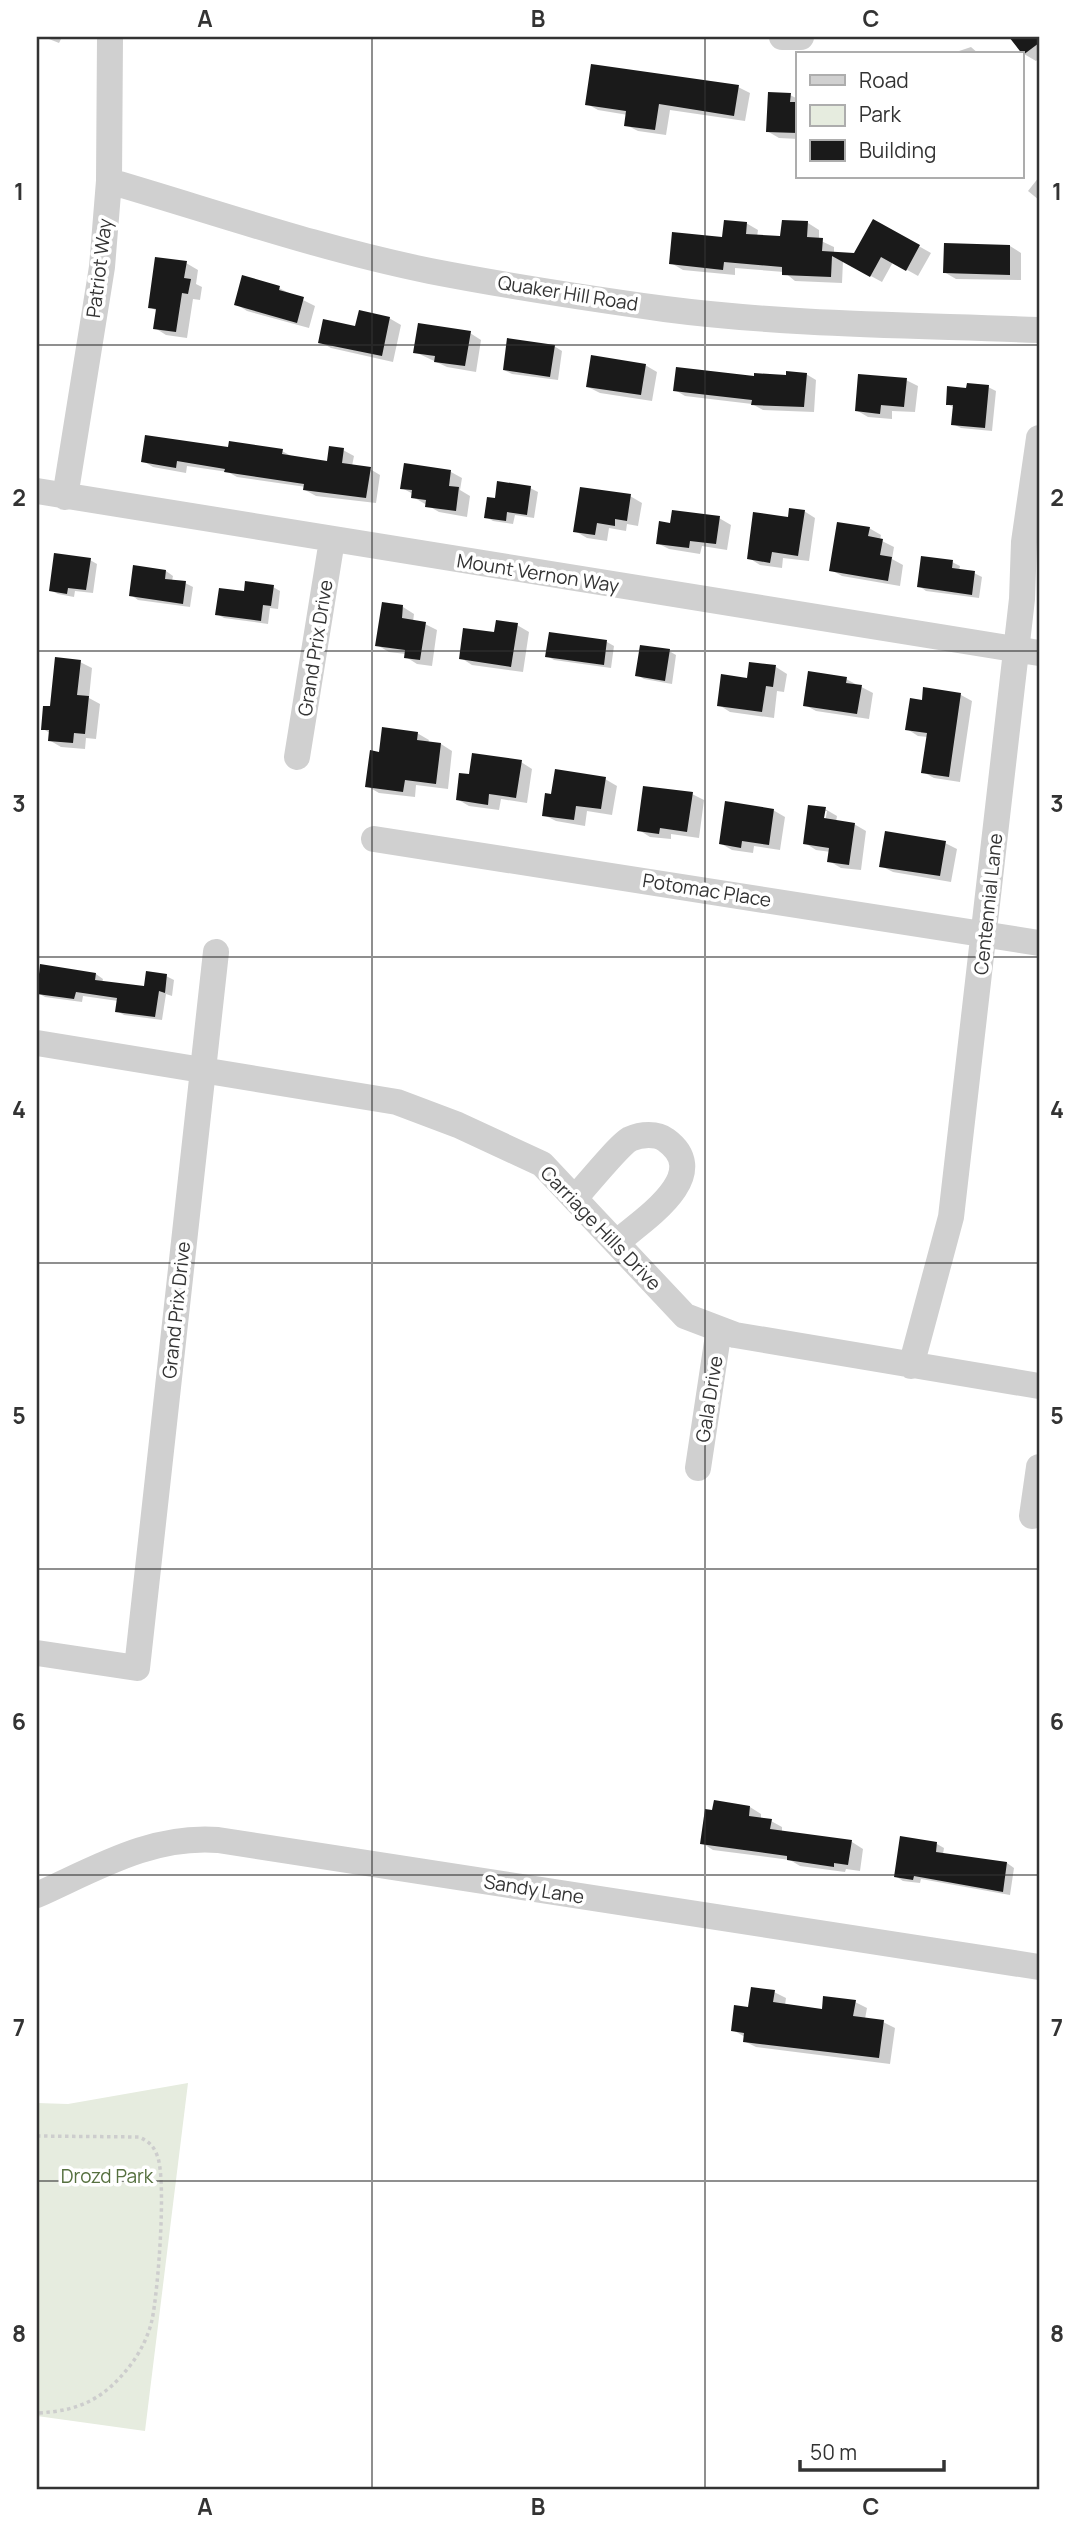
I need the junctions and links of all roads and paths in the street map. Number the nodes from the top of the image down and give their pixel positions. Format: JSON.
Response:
{"nodes":[{"id":1,"x":110,"y":37,"type":"edge"},
{"id":2,"x":782,"y":37,"type":"edge"},
{"id":3,"x":801,"y":37,"type":"edge"},
{"id":4,"x":109,"y":181,"type":"junction"},
{"id":5,"x":1039,"y":330,"type":"edge"},
{"id":6,"x":1039,"y":439,"type":"edge"},
{"id":7,"x":37,"y":491,"type":"edge"},
{"id":8,"x":65,"y":497,"type":"junction"},
{"id":9,"x":332,"y":540,"type":"junction"},
{"id":10,"x":1028,"y":651,"type":"edge"},
{"id":11,"x":297,"y":757,"type":"dead end"},
{"id":12,"x":374,"y":839,"type":"dead end"},
{"id":13,"x":984,"y":934,"type":"junction"},
{"id":14,"x":1039,"y":943,"type":"edge"},
{"id":15,"x":216,"y":952,"type":"dead end"},
{"id":16,"x":37,"y":1043,"type":"edge"},
{"id":17,"x":203,"y":1069,"type":"junction"},
{"id":18,"x":575,"y":1198,"type":"junction"},
{"id":19,"x":617,"y":1242,"type":"junction"},
{"id":20,"x":719,"y":1329,"type":"junction"},
{"id":21,"x":911,"y":1366,"type":"junction"},
{"id":22,"x":1039,"y":1386,"type":"edge"},
{"id":23,"x":1039,"y":1467,"type":"edge"},
{"id":24,"x":698,"y":1468,"type":"dead end"},
{"id":25,"x":1032,"y":1516,"type":"dead end"},
{"id":26,"x":37,"y":1653,"type":"edge"},
{"id":27,"x":37,"y":1895,"type":"edge"},
{"id":28,"x":1039,"y":1967,"type":"edge"},
{"id":29,"x":37,"y":2136,"type":"edge"},
{"id":30,"x":37,"y":2413,"type":"edge"}],
"edges":[{"from":1,"to":4,"type":"street","name":"Patriot Way"},
{"from":2,"to":3,"type":"street"},
{"from":4,"to":5,"type":"street","name":"Quaker Hill Road"},
{"from":4,"to":8,"type":"street","name":"Patriot Way"},
{"from":6,"to":10,"type":"street","name":"Centennial Lane"},
{"from":7,"to":8,"type":"street","name":"Mount Vernon Way"},
{"from":8,"to":9,"type":"street","name":"Mount Vernon Way"},
{"from":9,"to":10,"type":"street","name":"Mount Vernon Way"},
{"from":9,"to":11,"type":"street","name":"Grand Prix Drive"},
{"from":10,"to":13,"type":"street","name":"Centennial Lane"},
{"from":12,"to":13,"type":"street","name":"Potomac Place"},
{"from":13,"to":14,"type":"street","name":"Potomac Place"},
{"from":13,"to":21,"type":"street","name":"Centennial Lane"},
{"from":15,"to":17,"type":"street","name":"Grand Prix Drive"},
{"from":16,"to":17,"type":"street","name":"Carriage Hills Drive"},
{"from":17,"to":18,"type":"street","name":"Carriage Hills Drive"},
{"from":17,"to":26,"type":"street","name":"Grand Prix Drive"},
{"from":18,"to":19,"type":"street","name":"Carriage Hills Drive"},
{"from":18,"to":19,"type":"street"},
{"from":19,"to":20,"type":"street","name":"Carriage Hills Drive"},
{"from":20,"to":21,"type":"street","name":"Carriage Hills Drive"},
{"from":20,"to":24,"type":"street","name":"Gala Drive"},
{"from":21,"to":22,"type":"street","name":"Carriage Hills Drive"},
{"from":23,"to":25,"type":"street"},
{"from":27,"to":28,"type":"street","name":"Sandy Lane"},
{"from":29,"to":30,"type":"path"}]}
